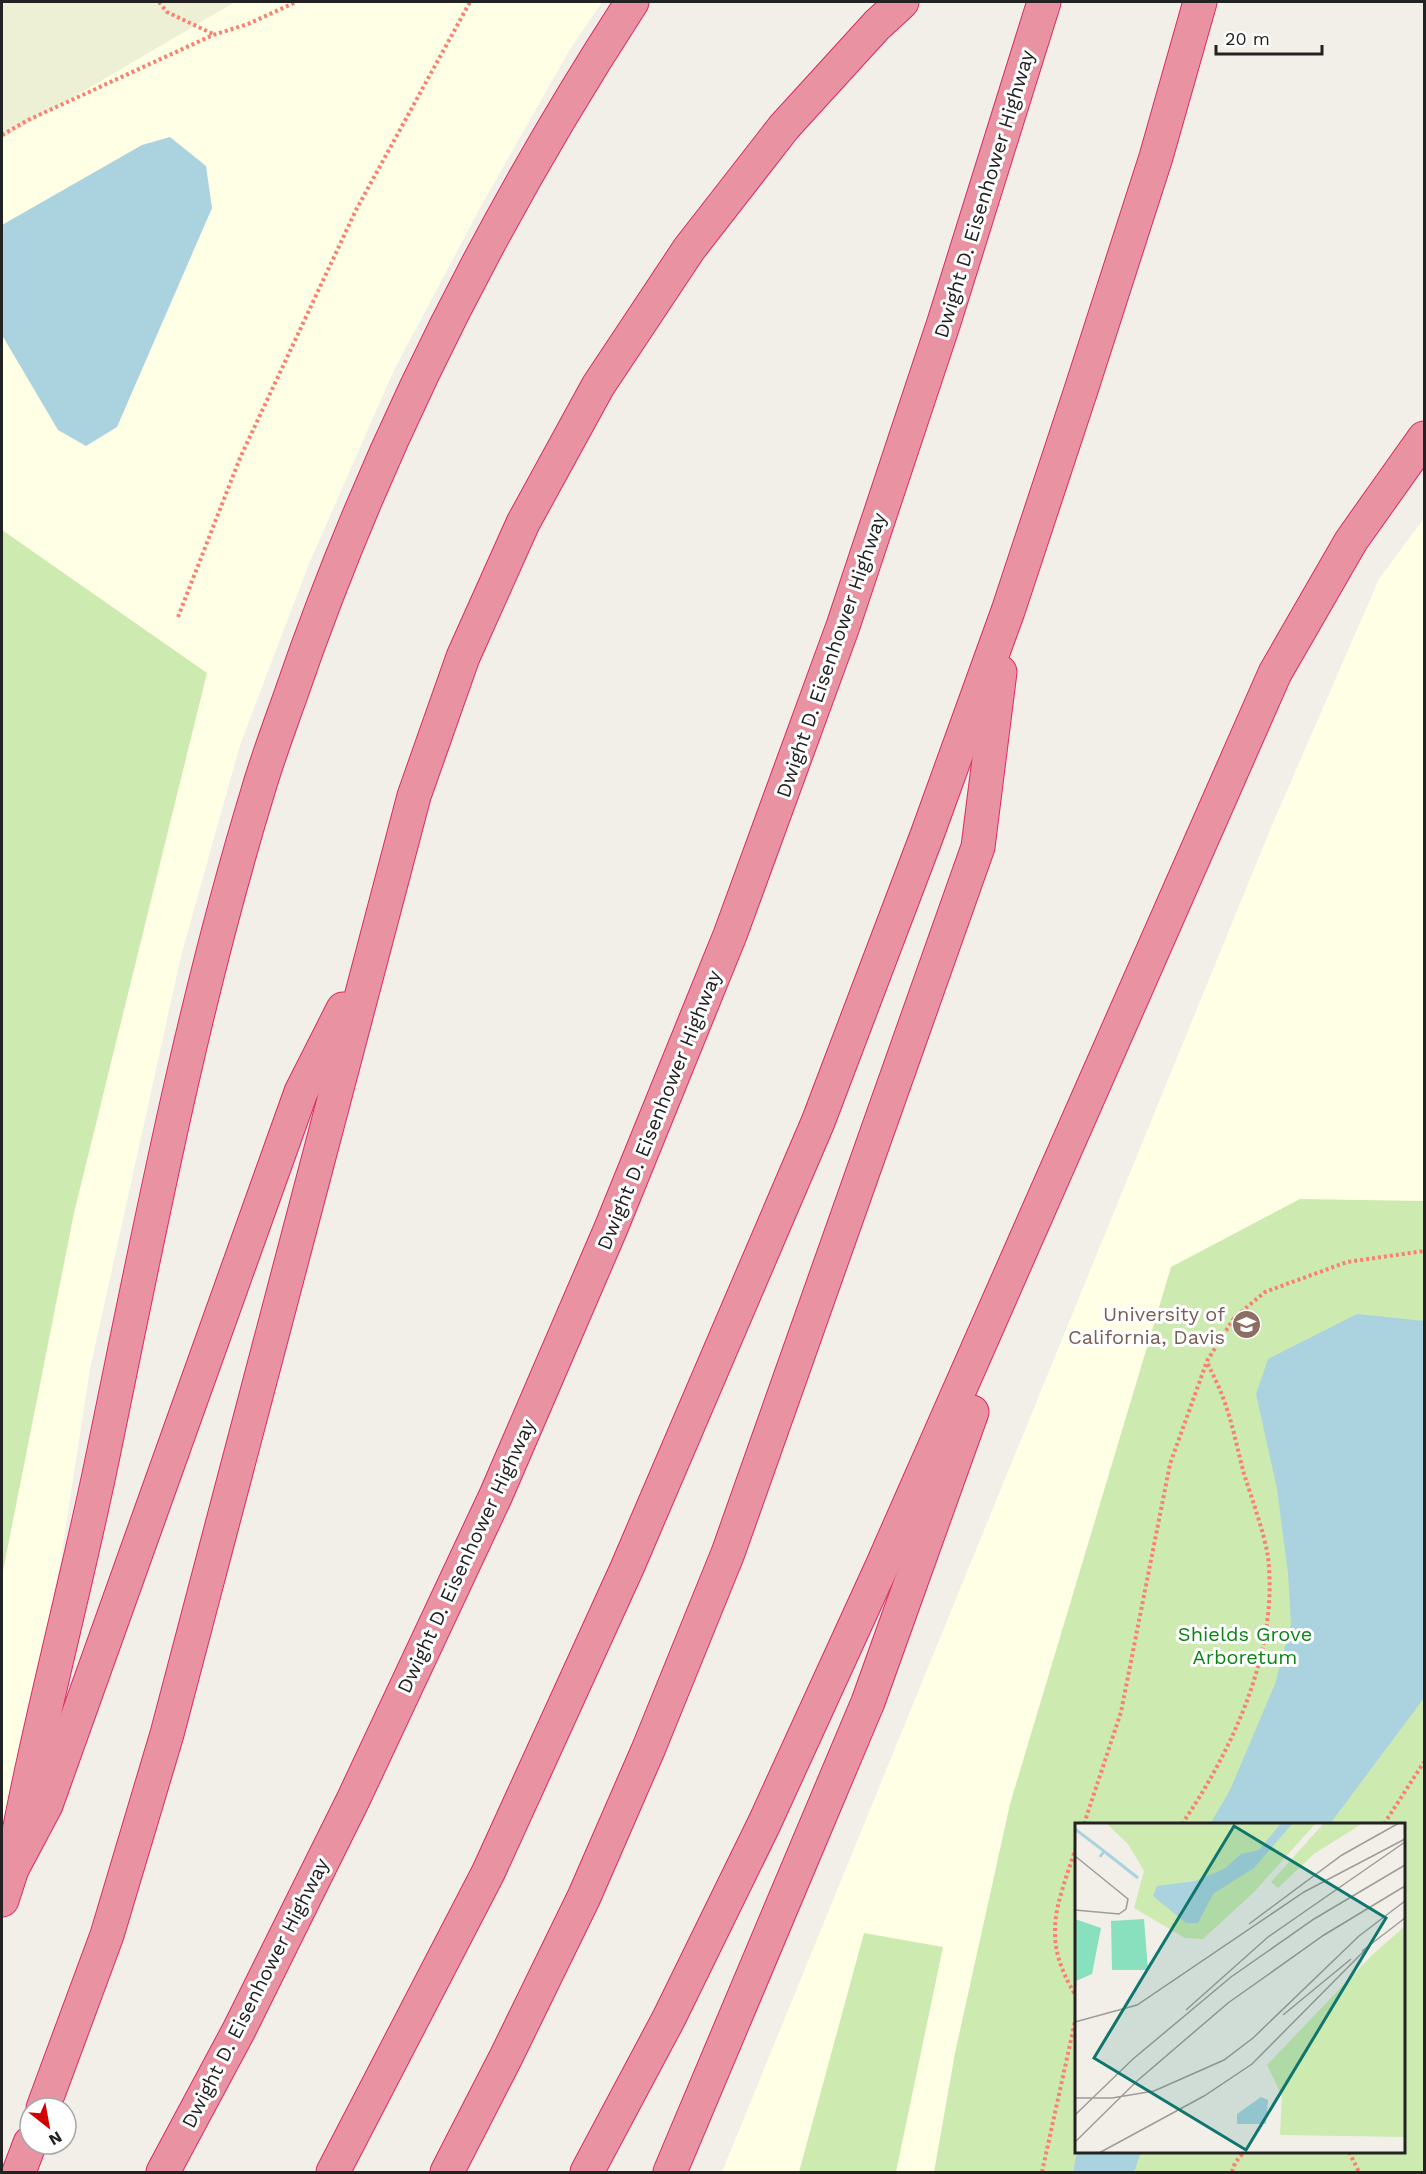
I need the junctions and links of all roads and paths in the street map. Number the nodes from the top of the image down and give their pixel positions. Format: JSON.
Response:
{"nodes":[{"id":1,"x":159,"y":2,"type":"edge"},
{"id":2,"x":296,"y":2,"type":"edge"},
{"id":3,"x":470,"y":2,"type":"edge"},
{"id":4,"x":632,"y":2,"type":"edge"},
{"id":5,"x":902,"y":2,"type":"edge"},
{"id":6,"x":1044,"y":2,"type":"edge"},
{"id":7,"x":1200,"y":2,"type":"edge"},
{"id":8,"x":213,"y":35,"type":"junction"},
{"id":9,"x":2,"y":135,"type":"edge"},
{"id":10,"x":1425,"y":438,"type":"edge"},
{"id":11,"x":1008,"y":611,"type":"junction"},
{"id":12,"x":178,"y":617,"type":"dead end"},
{"id":13,"x":372,"y":952,"type":"junction"},
{"id":14,"x":1061,"y":1162,"type":"junction"},
{"id":15,"x":1425,"y":1251,"type":"edge"},
{"id":16,"x":1207,"y":1362,"type":"junction"},
{"id":17,"x":1425,"y":1762,"type":"edge"},
{"id":18,"x":1084,"y":1823,"type":"edge"},
{"id":19,"x":1183,"y":1823,"type":"edge"},
{"id":20,"x":1385,"y":1823,"type":"edge"},
{"id":21,"x":1075,"y":1853,"type":"edge"},
{"id":22,"x":12,"y":1869,"type":"junction"},
{"id":23,"x":2,"y":1900,"type":"edge"},
{"id":24,"x":1075,"y":1993,"type":"edge"},
{"id":25,"x":1075,"y":2026,"type":"edge"},
{"id":26,"x":48,"y":2096,"type":"edge"},
{"id":27,"x":1242,"y":2153,"type":"edge"},
{"id":28,"x":1350,"y":2153,"type":"edge"},
{"id":29,"x":25,"y":2156,"type":"edge"},
{"id":30,"x":19,"y":2172,"type":"edge"},
{"id":31,"x":163,"y":2172,"type":"edge"},
{"id":32,"x":333,"y":2172,"type":"edge"},
{"id":33,"x":447,"y":2172,"type":"edge"},
{"id":34,"x":587,"y":2172,"type":"edge"},
{"id":35,"x":670,"y":2172,"type":"edge"},
{"id":36,"x":1042,"y":2172,"type":"edge"},
{"id":37,"x":1232,"y":2172,"type":"edge"},
{"id":38,"x":1359,"y":2172,"type":"edge"}],
"edges":[{"from":1,"to":8,"type":"path"},
{"from":2,"to":8,"type":"path"},
{"from":3,"to":12,"type":"path"},
{"from":4,"to":22,"type":"highway"},
{"from":5,"to":13,"type":"highway"},
{"from":6,"to":31,"type":"highway","name":"Dwight D. Eisenhower Highway"},
{"from":7,"to":11,"type":"highway"},
{"from":8,"to":9,"type":"path"},
{"from":10,"to":14,"type":"highway"},
{"from":11,"to":32,"type":"highway"},
{"from":11,"to":33,"type":"highway"},
{"from":13,"to":22,"type":"highway"},
{"from":13,"to":26,"type":"highway"},
{"from":14,"to":34,"type":"highway"},
{"from":14,"to":35,"type":"highway"},
{"from":15,"to":16,"type":"path"},
{"from":16,"to":18,"type":"path"},
{"from":16,"to":19,"type":"path"},
{"from":17,"to":20,"type":"path"},
{"from":21,"to":24,"type":"path"},
{"from":22,"to":23,"type":"highway"},
{"from":25,"to":36,"type":"path"},
{"from":27,"to":37,"type":"path"},
{"from":28,"to":38,"type":"path"},
{"from":29,"to":30,"type":"highway"}]}
